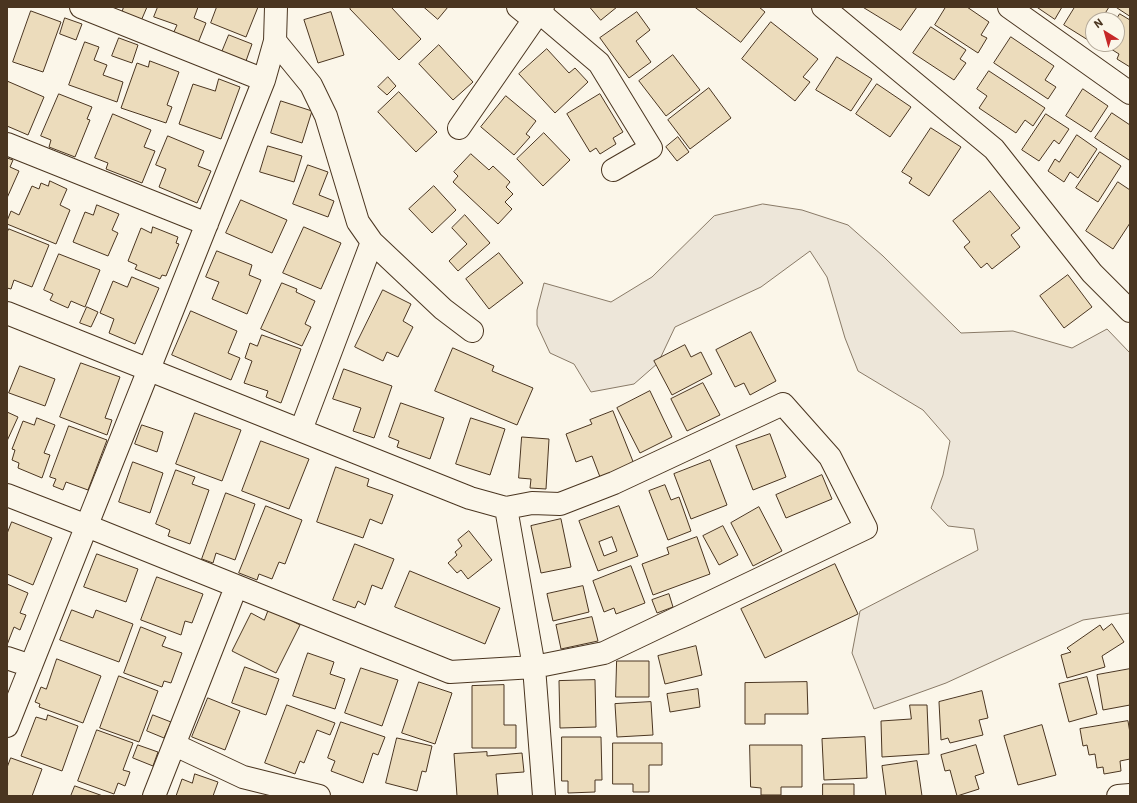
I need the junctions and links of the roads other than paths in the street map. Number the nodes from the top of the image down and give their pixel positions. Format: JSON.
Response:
{"nodes":[{"id":1,"x":81,"y":7,"type":"edge"},
{"id":2,"x":276,"y":7,"type":"edge"},
{"id":3,"x":823,"y":7,"type":"edge"},
{"id":4,"x":1009,"y":7,"type":"edge"},
{"id":5,"x":533,"y":12,"type":"edge"},
{"id":6,"x":275,"y":41,"type":"junction"},
{"id":7,"x":264,"y":80,"type":"junction"},
{"id":8,"x":1130,"y":93,"type":"edge"},
{"id":9,"x":459,"y":128,"type":"dead end"},
{"id":10,"x":7,"y":144,"type":"edge"},
{"id":11,"x":613,"y":170,"type":"dead end"},
{"id":12,"x":207,"y":224,"type":"junction"},
{"id":13,"x":372,"y":242,"type":"junction"},
{"id":14,"x":1130,"y":311,"type":"edge"},
{"id":15,"x":7,"y":313,"type":"edge"},
{"id":16,"x":472,"y":332,"type":"dead end"},
{"id":17,"x":149,"y":370,"type":"junction"},
{"id":18,"x":301,"y":430,"type":"junction"},
{"id":19,"x":7,"y":495,"type":"edge"},
{"id":20,"x":506,"y":508,"type":"junction"},
{"id":21,"x":86,"y":526,"type":"junction"},
{"id":22,"x":236,"y":587,"type":"junction"},
{"id":23,"x":7,"y":658,"type":"edge"},
{"id":24,"x":31,"y":666,"type":"junction"},
{"id":25,"x":534,"y":667,"type":"junction"},
{"id":26,"x":7,"y":726,"type":"edge"},
{"id":27,"x":175,"y":745,"type":"junction"},
{"id":28,"x":1130,"y":795,"type":"edge"},
{"id":29,"x":154,"y":796,"type":"edge"},
{"id":30,"x":319,"y":796,"type":"edge"},
{"id":31,"x":544,"y":796,"type":"edge"},
{"id":32,"x":1118,"y":796,"type":"edge"}],
"edges":[{"from":1,"to":7,"type":"street"},
{"from":2,"to":6,"type":"street"},
{"from":3,"to":14,"type":"street"},
{"from":4,"to":8,"type":"street"},
{"from":5,"to":9,"type":"street"},
{"from":5,"to":11,"type":"street"},
{"from":6,"to":7,"type":"street"},
{"from":6,"to":13,"type":"street"},
{"from":7,"to":12,"type":"street"},
{"from":10,"to":12,"type":"street"},
{"from":12,"to":17,"type":"street"},
{"from":13,"to":16,"type":"street"},
{"from":13,"to":18,"type":"street"},
{"from":15,"to":17,"type":"street"},
{"from":17,"to":18,"type":"street"},
{"from":17,"to":21,"type":"street"},
{"from":18,"to":20,"type":"street"},
{"from":19,"to":21,"type":"street"},
{"from":20,"to":25,"type":"street"},
{"from":20,"to":25,"type":"street"},
{"from":21,"to":22,"type":"street"},
{"from":21,"to":24,"type":"street"},
{"from":22,"to":25,"type":"street"},
{"from":22,"to":27,"type":"street"},
{"from":23,"to":24,"type":"street"},
{"from":24,"to":26,"type":"street"},
{"from":25,"to":31,"type":"street"},
{"from":27,"to":29,"type":"street"},
{"from":27,"to":30,"type":"street"},
{"from":28,"to":32,"type":"street"}]}
